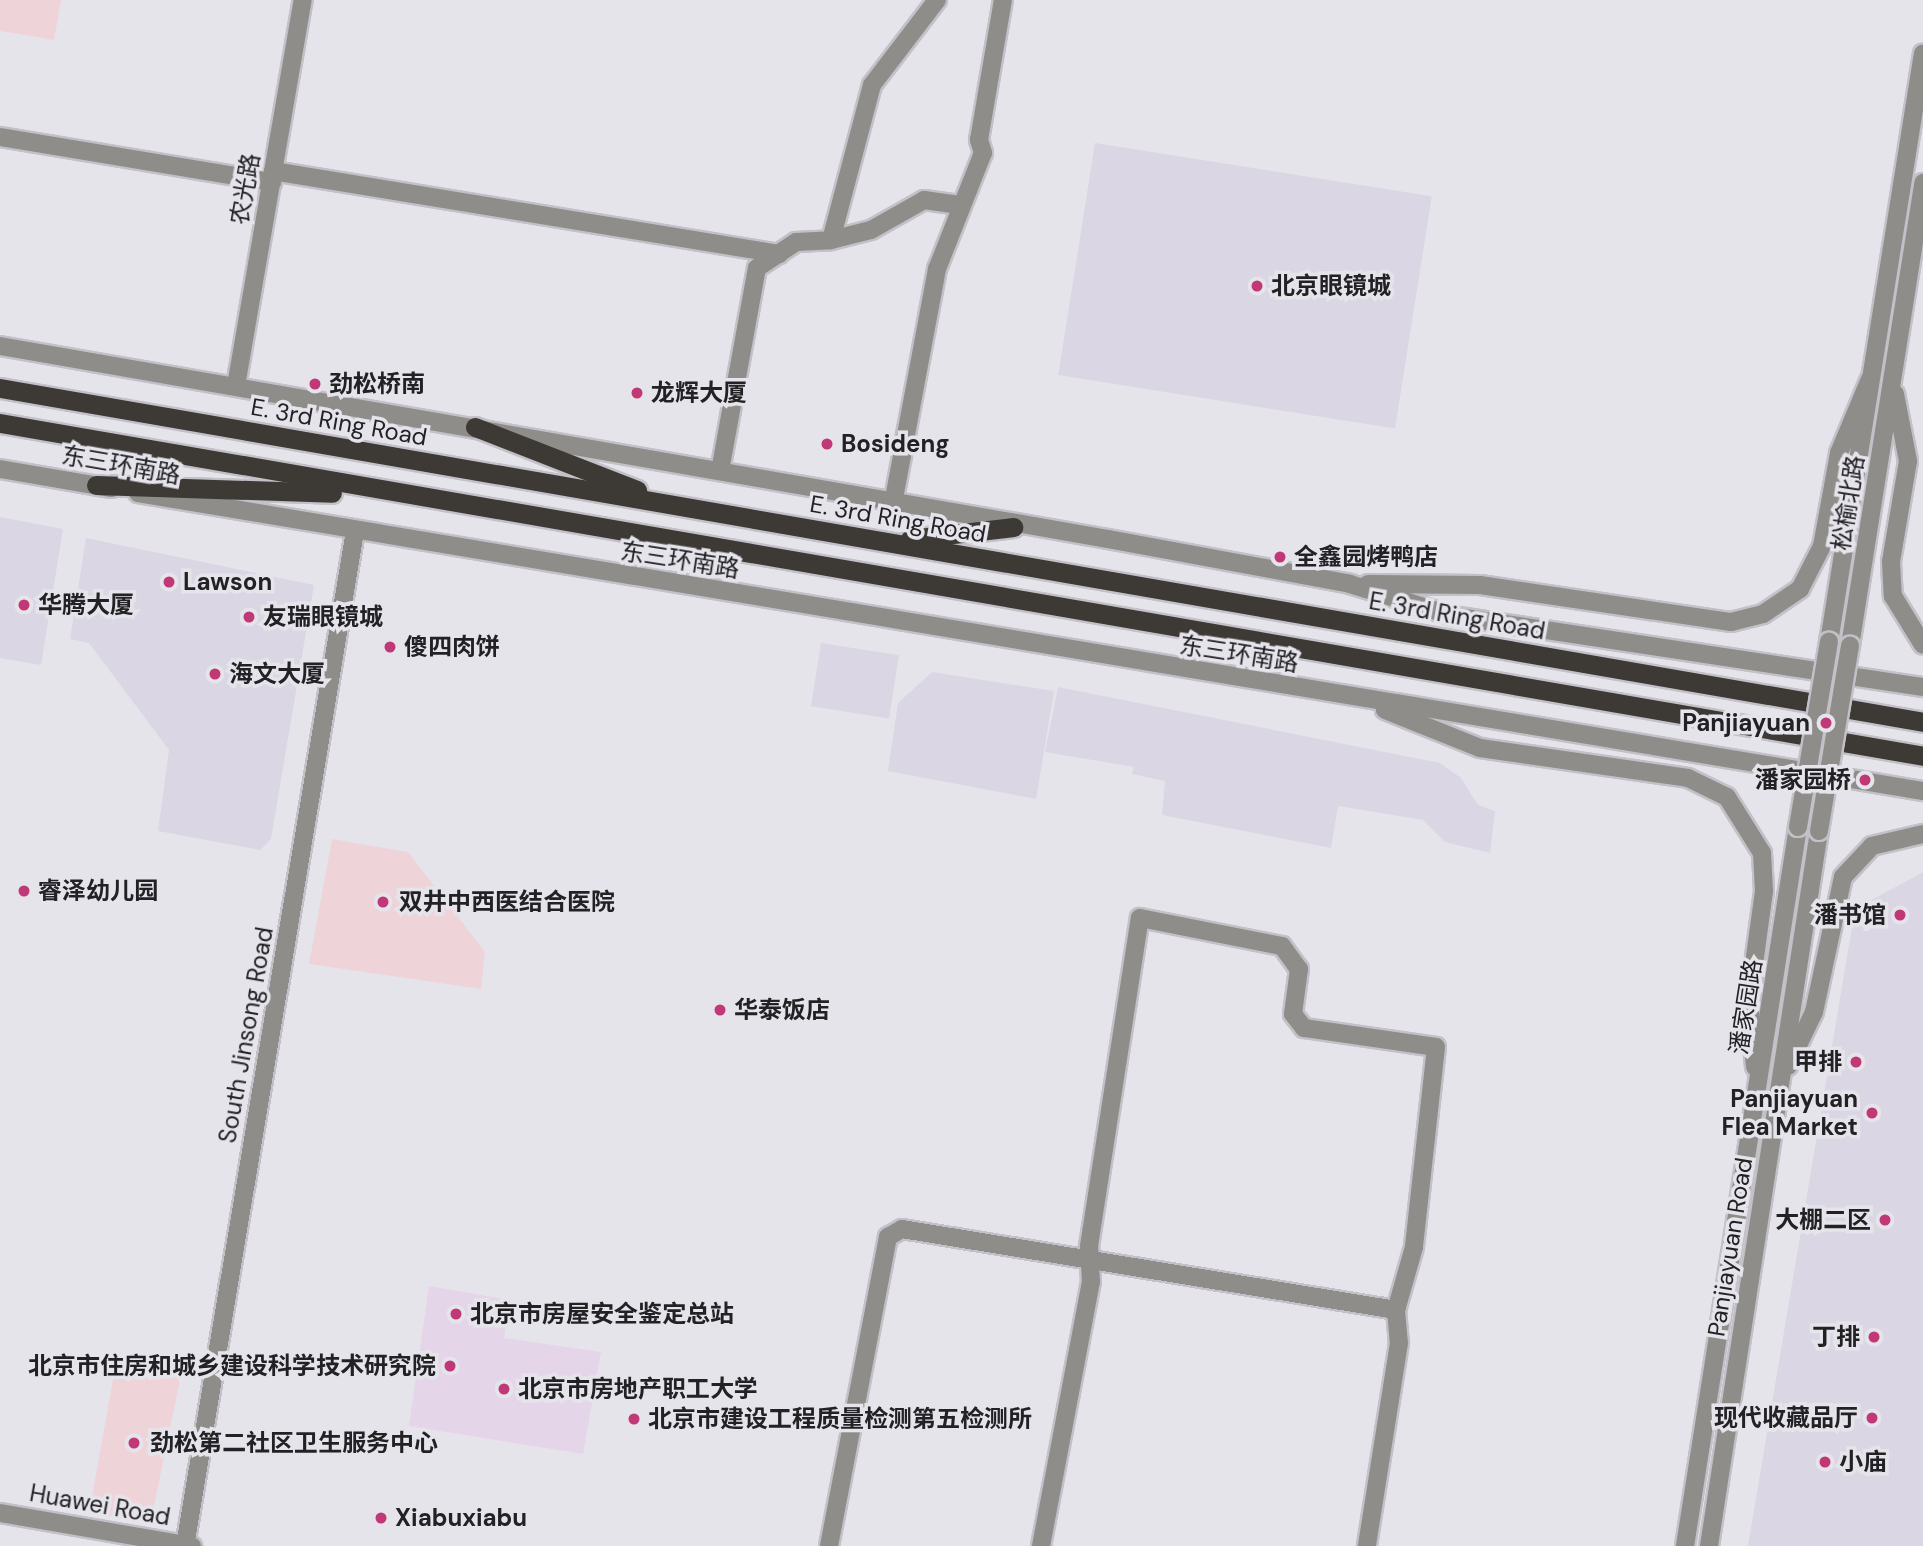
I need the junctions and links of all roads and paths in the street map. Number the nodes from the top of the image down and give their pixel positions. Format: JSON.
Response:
{"nodes":[{"id":1,"x":303,"y":0,"type":"edge"},
{"id":2,"x":937,"y":0,"type":"edge"},
{"id":3,"x":1003,"y":0,"type":"edge"},
{"id":4,"x":1923,"y":53,"type":"edge"},
{"id":5,"x":0,"y":136,"type":"edge"},
{"id":6,"x":272,"y":177,"type":"junction"},
{"id":7,"x":1923,"y":183,"type":"edge"},
{"id":8,"x":958,"y":205,"type":"junction"},
{"id":9,"x":831,"y":240,"type":"junction"},
{"id":10,"x":779,"y":254,"type":"junction"},
{"id":11,"x":0,"y":346,"type":"edge"},
{"id":12,"x":1870,"y":379,"type":"junction"},
{"id":13,"x":1892,"y":382,"type":"junction"},
{"id":14,"x":236,"y":386,"type":"junction"},
{"id":15,"x":0,"y":388,"type":"edge"},
{"id":16,"x":0,"y":423,"type":"edge"},
{"id":17,"x":475,"y":427,"type":"junction"},
{"id":18,"x":0,"y":469,"type":"edge"},
{"id":19,"x":720,"y":471,"type":"junction"},
{"id":20,"x":96,"y":485,"type":"junction"},
{"id":21,"x":400,"y":495,"type":"junction"},
{"id":22,"x":893,"y":504,"type":"junction"},
{"id":23,"x":677,"y":506,"type":"junction"},
{"id":24,"x":1013,"y":527,"type":"junction"},
{"id":25,"x":355,"y":531,"type":"junction"},
{"id":26,"x":886,"y":541,"type":"junction"},
{"id":27,"x":1350,"y":584,"type":"junction"},
{"id":28,"x":1829,"y":642,"type":"joint"},
{"id":29,"x":1923,"y":645,"type":"edge"},
{"id":30,"x":1923,"y":687,"type":"edge"},
{"id":31,"x":1353,"y":698,"type":"junction"},
{"id":32,"x":1923,"y":722,"type":"edge"},
{"id":33,"x":1923,"y":756,"type":"edge"},
{"id":34,"x":1923,"y":791,"type":"edge"},
{"id":35,"x":1819,"y":831,"type":"joint"},
{"id":36,"x":1923,"y":834,"type":"edge"},
{"id":37,"x":1780,"y":1081,"type":"junction"},
{"id":38,"x":1757,"y":1094,"type":"junction"},
{"id":39,"x":1090,"y":1262,"type":"junction"},
{"id":40,"x":1396,"y":1310,"type":"junction"},
{"id":41,"x":0,"y":1513,"type":"edge"},
{"id":42,"x":187,"y":1546,"type":"edge"},
{"id":43,"x":829,"y":1546,"type":"edge"},
{"id":44,"x":1041,"y":1546,"type":"edge"},
{"id":45,"x":1367,"y":1546,"type":"edge"},
{"id":46,"x":1685,"y":1546,"type":"edge"},
{"id":47,"x":1709,"y":1546,"type":"edge"}],
"edges":[{"from":1,"to":6,"type":"street","name":"农光路"},
{"from":2,"to":9,"type":"street"},
{"from":3,"to":8,"type":"street"},
{"from":4,"to":12,"type":"street","name":"松榆北路"},
{"from":5,"to":6,"type":"street"},
{"from":6,"to":10,"type":"street"},
{"from":6,"to":14,"type":"street","name":"农光路"},
{"from":7,"to":13,"type":"street","name":"松榆北路"},
{"from":8,"to":9,"type":"street"},
{"from":8,"to":22,"type":"street"},
{"from":9,"to":10,"type":"street"},
{"from":10,"to":19,"type":"street"},
{"from":11,"to":14,"type":"street"},
{"from":12,"to":27,"type":"street"},
{"from":12,"to":28,"type":"street","name":"松榆北路"},
{"from":13,"to":29,"type":"street"},
{"from":13,"to":35,"type":"street","name":"松榆北路","bridge":true},
{"from":14,"to":17,"type":"street"},
{"from":15,"to":23,"type":"highway","name":"E. 3rd Ring Road"},
{"from":16,"to":21,"type":"highway"},
{"from":17,"to":19,"type":"street"},
{"from":17,"to":23,"type":"highway"},
{"from":18,"to":20,"type":"street","name":"东三环南路"},
{"from":19,"to":22,"type":"street"},
{"from":20,"to":21,"type":"highway"},
{"from":20,"to":25,"type":"street","name":"东三环南路"},
{"from":21,"to":33,"type":"highway"},
{"from":22,"to":24,"type":"street"},
{"from":23,"to":26,"type":"highway","name":"E. 3rd Ring Road"},
{"from":24,"to":26,"type":"highway"},
{"from":24,"to":27,"type":"street"},
{"from":25,"to":31,"type":"street","name":"东三环南路"},
{"from":25,"to":42,"type":"street","name":"South Jinsong Road"},
{"from":26,"to":32,"type":"highway","name":"E. 3rd Ring Road"},
{"from":27,"to":30,"type":"street"},
{"from":28,"to":38,"type":"street","name":"潘家园路","bridge":true},
{"from":31,"to":34,"type":"street"},
{"from":31,"to":38,"type":"street"},
{"from":35,"to":37,"type":"street","name":"Panjiayuan Road"},
{"from":36,"to":37,"type":"street"},
{"from":37,"to":47,"type":"street","name":"Panjiayuan Road"},
{"from":38,"to":46,"type":"street","name":"潘家园路"},
{"from":39,"to":40,"type":"street"},
{"from":39,"to":40,"type":"street"},
{"from":39,"to":43,"type":"street"},
{"from":39,"to":44,"type":"street"},
{"from":40,"to":45,"type":"street"},
{"from":41,"to":42,"type":"street","name":"Huawei Road"}]}
